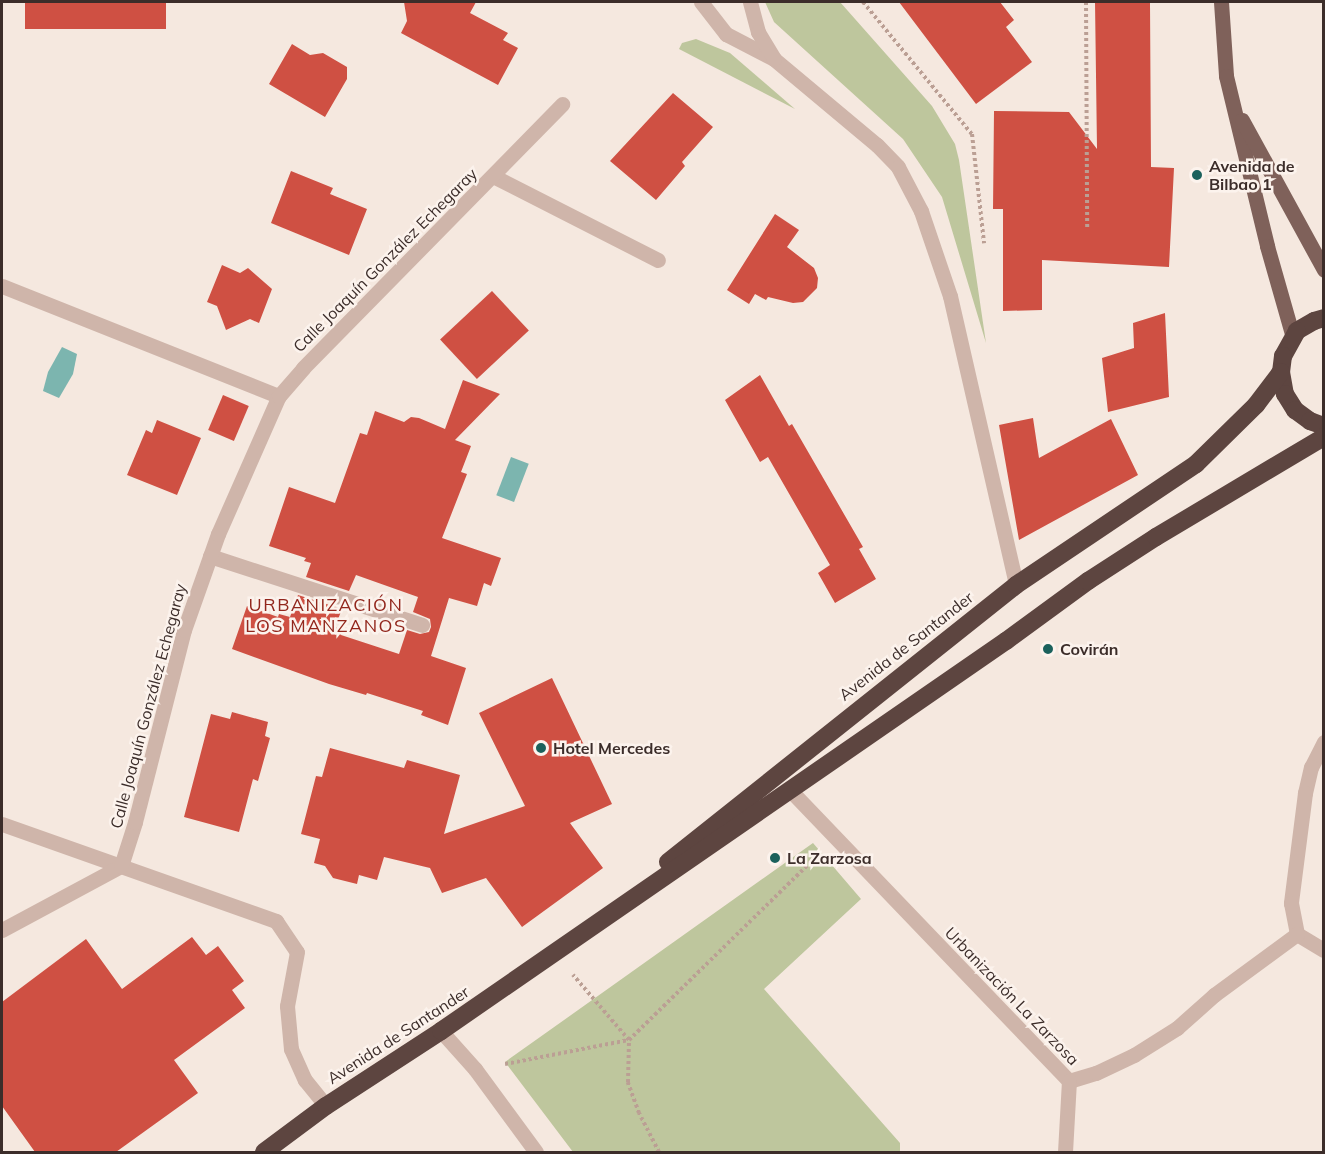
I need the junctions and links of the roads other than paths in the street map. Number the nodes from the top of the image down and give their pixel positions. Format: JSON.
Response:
{"nodes":[{"id":1,"x":701,"y":2,"type":"edge"},
{"id":2,"x":750,"y":2,"type":"edge"},
{"id":3,"x":1221,"y":2,"type":"edge"},
{"id":4,"x":774,"y":58,"type":"junction"},
{"id":5,"x":1232,"y":101,"type":"junction"},
{"id":6,"x":562,"y":104,"type":"dead end"},
{"id":7,"x":493,"y":176,"type":"junction"},
{"id":8,"x":658,"y":260,"type":"dead end"},
{"id":9,"x":1323,"y":270,"type":"edge"},
{"id":10,"x":2,"y":286,"type":"edge"},
{"id":11,"x":1323,"y":318,"type":"edge"},
{"id":12,"x":1293,"y":337,"type":"junction"},
{"id":13,"x":1281,"y":372,"type":"junction"},
{"id":14,"x":279,"y":396,"type":"junction"},
{"id":15,"x":1323,"y":426,"type":"edge"},
{"id":16,"x":1323,"y":437,"type":"edge"},
{"id":17,"x":210,"y":556,"type":"junction"},
{"id":18,"x":1016,"y":585,"type":"junction"},
{"id":19,"x":422,"y":624,"type":"dead end"},
{"id":20,"x":1323,"y":742,"type":"edge"},
{"id":21,"x":790,"y":790,"type":"junction"},
{"id":22,"x":2,"y":824,"type":"edge"},
{"id":23,"x":121,"y":866,"type":"junction"},
{"id":24,"x":2,"y":930,"type":"edge"},
{"id":25,"x":1297,"y":934,"type":"junction"},
{"id":26,"x":1323,"y":950,"type":"edge"},
{"id":27,"x":554,"y":953,"type":"junction"},
{"id":28,"x":441,"y":1031,"type":"junction"},
{"id":29,"x":1069,"y":1081,"type":"junction"},
{"id":30,"x":326,"y":1106,"type":"junction"},
{"id":31,"x":264,"y":1152,"type":"edge"},
{"id":32,"x":536,"y":1152,"type":"edge"},
{"id":33,"x":1065,"y":1152,"type":"edge"}],
"edges":[{"from":1,"to":4,"type":"street"},
{"from":2,"to":4,"type":"street"},
{"from":3,"to":5,"type":"main road"},
{"from":4,"to":18,"type":"street"},
{"from":5,"to":9,"type":"main road"},
{"from":5,"to":12,"type":"main road"},
{"from":6,"to":7,"type":"street","name":"Calle Joaquín González Echegaray"},
{"from":7,"to":8,"type":"street","name":"Calle Joaquín González Echegaray"},
{"from":7,"to":14,"type":"street","name":"Calle Joaquín González Echegaray"},
{"from":10,"to":14,"type":"street"},
{"from":11,"to":12,"type":"highway"},
{"from":12,"to":13,"type":"highway"},
{"from":13,"to":15,"type":"highway"},
{"from":13,"to":18,"type":"highway","name":"Avenida de Santander"},
{"from":14,"to":17,"type":"street","name":"Calle Joaquín González Echegaray"},
{"from":16,"to":21,"type":"highway","name":"Avenida de Santander"},
{"from":17,"to":19,"type":"street"},
{"from":17,"to":23,"type":"street","name":"Calle Joaquín González Echegaray"},
{"from":18,"to":27,"type":"highway","name":"Avenida de Santander"},
{"from":20,"to":25,"type":"street"},
{"from":21,"to":27,"type":"highway","name":"Avenida de Santander"},
{"from":21,"to":29,"type":"street","name":"Urbanización La Zarzosa"},
{"from":22,"to":23,"type":"street"},
{"from":23,"to":24,"type":"street"},
{"from":23,"to":30,"type":"street"},
{"from":25,"to":26,"type":"street"},
{"from":25,"to":29,"type":"street","name":"Urbanización La Zarzosa"},
{"from":27,"to":28,"type":"highway","name":"Avenida de Santander"},
{"from":28,"to":30,"type":"highway","name":"Avenida de Santander"},
{"from":28,"to":32,"type":"street"},
{"from":29,"to":33,"type":"street"},
{"from":30,"to":31,"type":"highway","name":"Avenida de Santander"}]}
